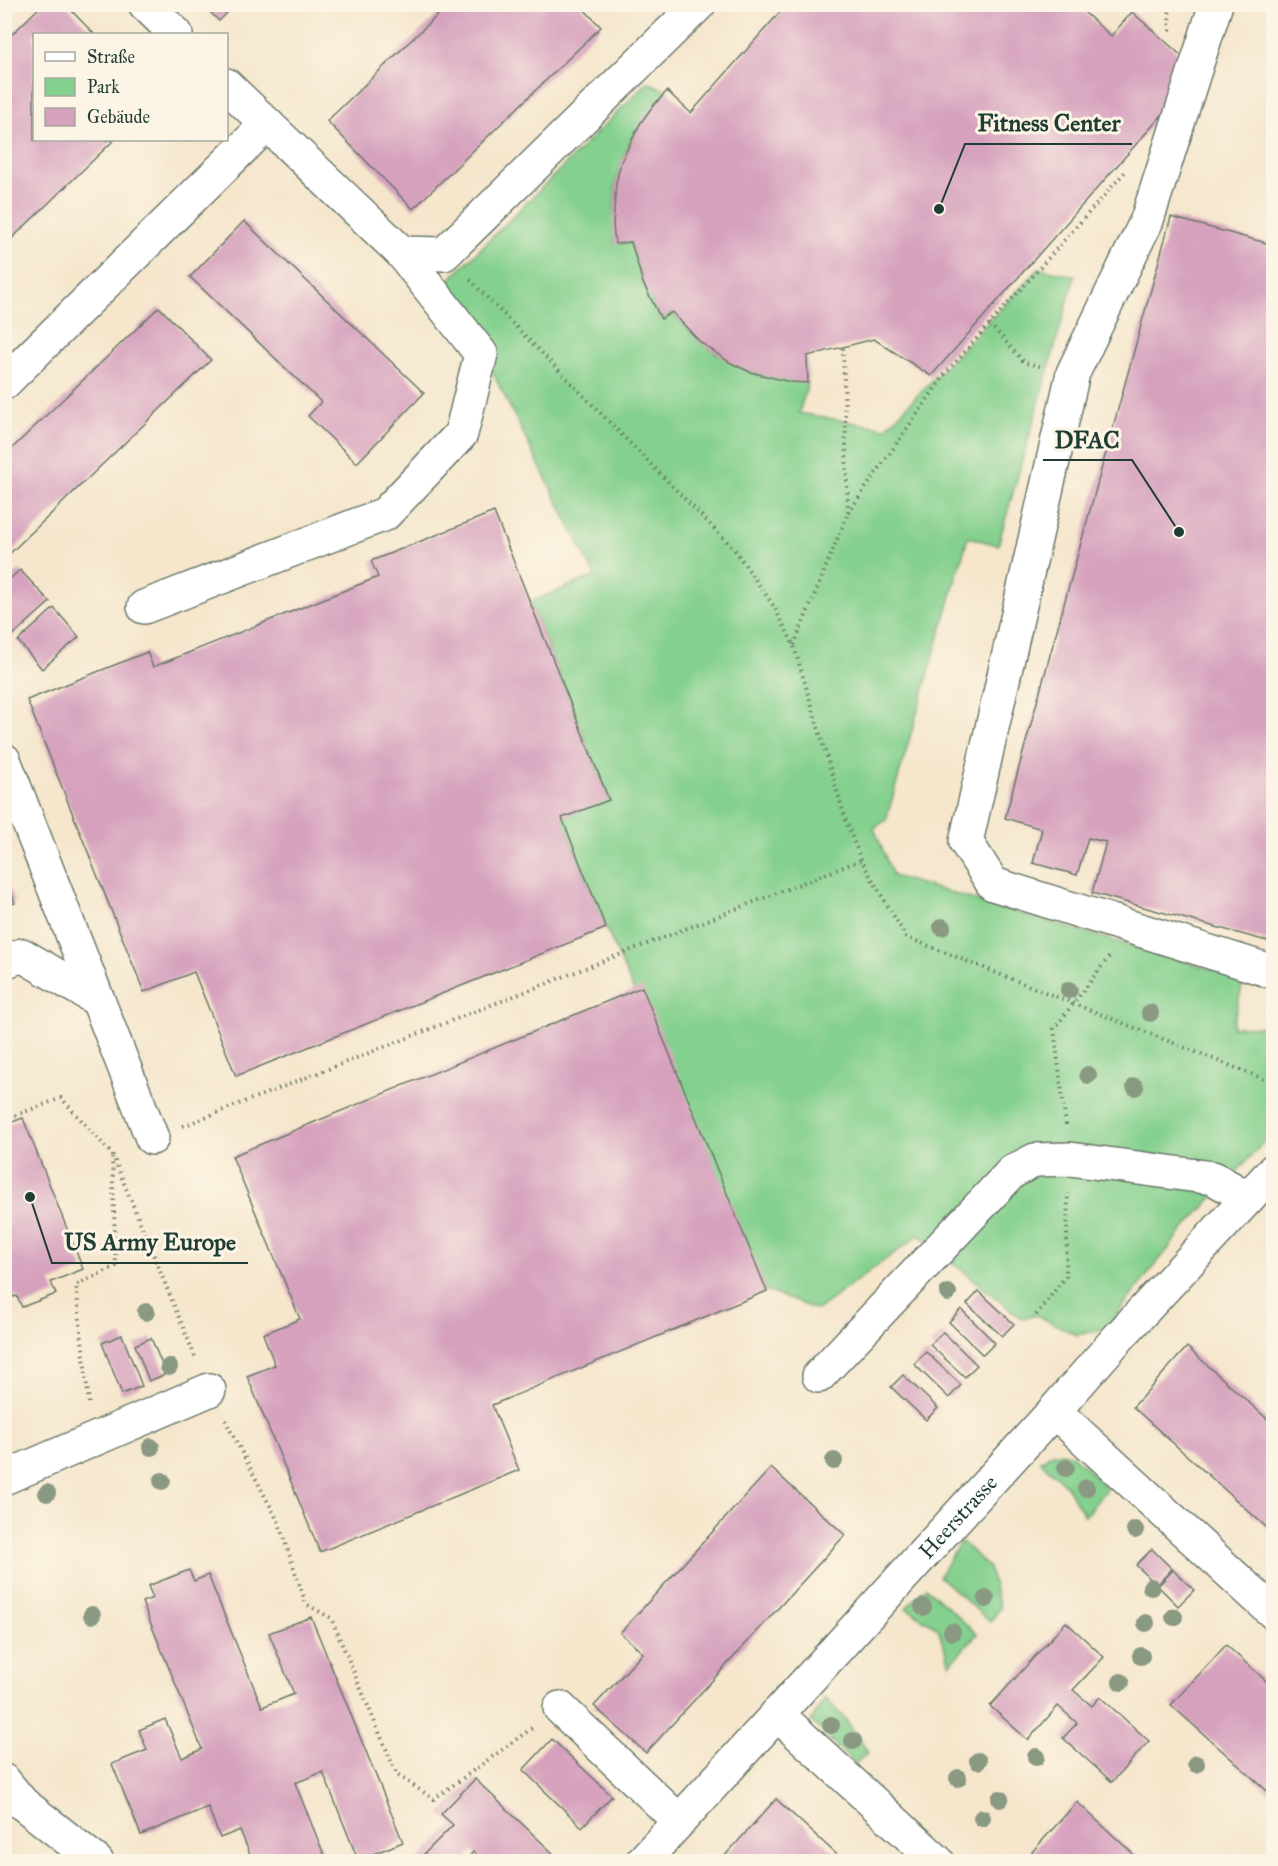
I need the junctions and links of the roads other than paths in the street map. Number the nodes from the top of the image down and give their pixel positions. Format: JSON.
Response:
{"nodes":[{"id":1,"x":146,"y":4,"type":"edge"},
{"id":2,"x":699,"y":4,"type":"edge"},
{"id":3,"x":1216,"y":4,"type":"edge"},
{"id":4,"x":175,"y":33,"type":"edge"},
{"id":5,"x":228,"y":87,"type":"edge"},
{"id":6,"x":267,"y":124,"type":"junction"},
{"id":7,"x":402,"y":253,"type":"junction"},
{"id":8,"x":4,"y":383,"type":"edge"},
{"id":9,"x":144,"y":607,"type":"dead end"},
{"id":10,"x":4,"y":760,"type":"edge"},
{"id":11,"x":4,"y":962,"type":"edge"},
{"id":12,"x":1274,"y":972,"type":"edge"},
{"id":13,"x":98,"y":1000,"type":"junction"},
{"id":14,"x":152,"y":1138,"type":"road end"},
{"id":15,"x":1274,"y":1170,"type":"edge"},
{"id":16,"x":1248,"y":1198,"type":"junction"},
{"id":17,"x":819,"y":1376,"type":"dead end"},
{"id":18,"x":209,"y":1390,"type":"road end"},
{"id":19,"x":1054,"y":1411,"type":"junction"},
{"id":20,"x":4,"y":1478,"type":"edge"},
{"id":21,"x":1274,"y":1613,"type":"edge"},
{"id":22,"x":560,"y":1708,"type":"road end"},
{"id":23,"x":777,"y":1714,"type":"junction"},
{"id":24,"x":4,"y":1780,"type":"edge"},
{"id":25,"x":679,"y":1821,"type":"junction"},
{"id":26,"x":98,"y":1862,"type":"edge"},
{"id":27,"x":642,"y":1862,"type":"edge"},
{"id":28,"x":938,"y":1862,"type":"edge"}],
"edges":[{"from":1,"to":4,"type":"street"},
{"from":2,"to":7,"type":"street"},
{"from":3,"to":12,"type":"street"},
{"from":5,"to":6,"type":"street"},
{"from":6,"to":7,"type":"street"},
{"from":6,"to":8,"type":"street"},
{"from":7,"to":9,"type":"street"},
{"from":10,"to":13,"type":"street"},
{"from":11,"to":13,"type":"street"},
{"from":13,"to":14,"type":"street"},
{"from":15,"to":16,"type":"street","name":"Heerstrasse"},
{"from":16,"to":17,"type":"street"},
{"from":16,"to":19,"type":"street","name":"Heerstrasse"},
{"from":18,"to":20,"type":"street"},
{"from":19,"to":21,"type":"street"},
{"from":19,"to":23,"type":"street","name":"Heerstrasse"},
{"from":22,"to":25,"type":"street"},
{"from":23,"to":25,"type":"street","name":"Heerstrasse"},
{"from":23,"to":28,"type":"street"},
{"from":24,"to":26,"type":"street"},
{"from":25,"to":27,"type":"street","name":"Heerstrasse"}]}
